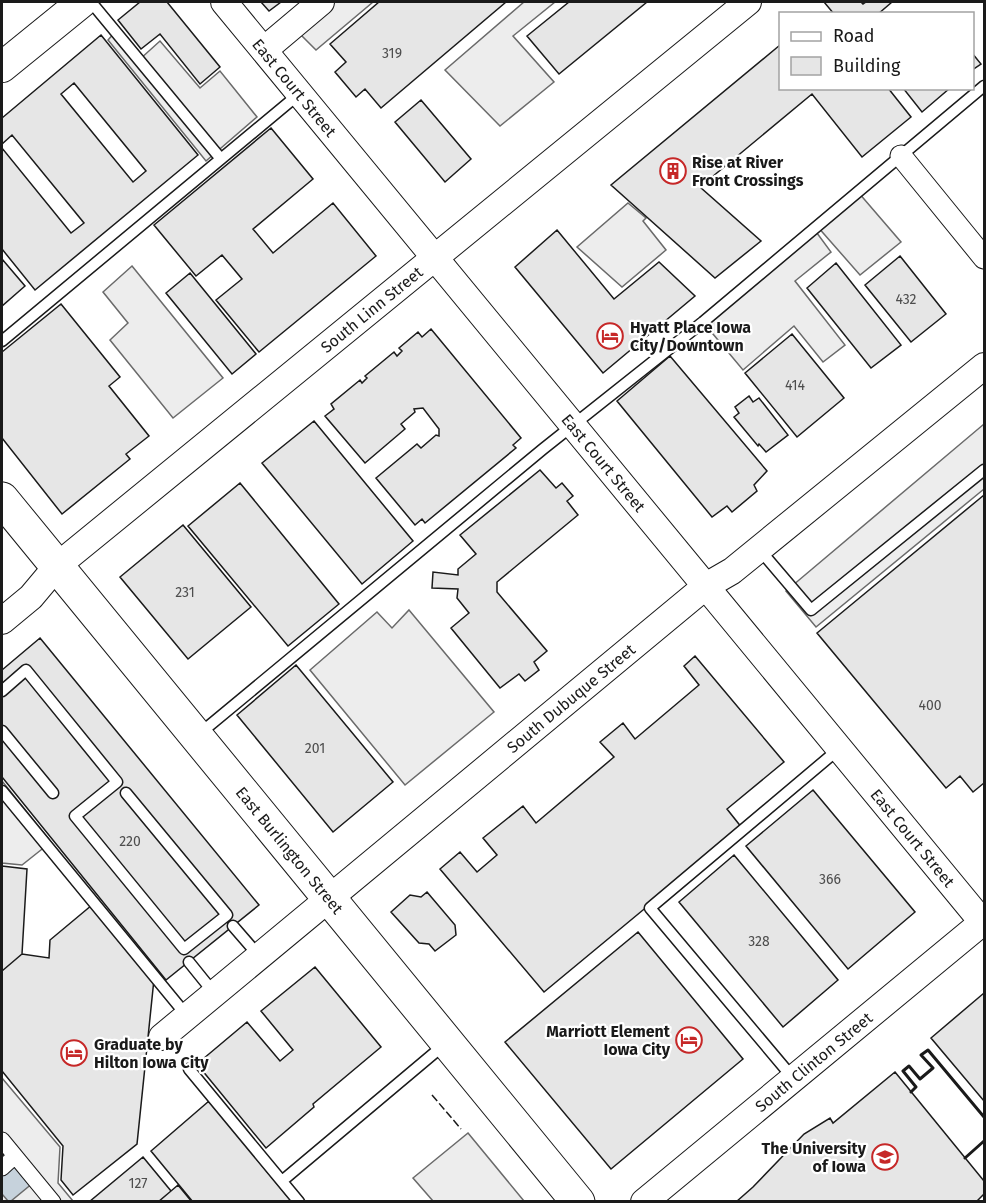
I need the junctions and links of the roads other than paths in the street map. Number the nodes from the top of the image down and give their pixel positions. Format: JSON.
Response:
{"nodes":[{"id":1,"x":82,"y":2,"type":"edge"},
{"id":2,"x":91,"y":2,"type":"edge"},
{"id":3,"x":224,"y":2,"type":"edge"},
{"id":4,"x":321,"y":2,"type":"edge"},
{"id":5,"x":748,"y":2,"type":"edge"},
{"id":6,"x":264,"y":50,"type":"junction"},
{"id":7,"x":2,"y":67,"type":"edge"},
{"id":8,"x":984,"y":86,"type":"edge"},
{"id":9,"x":300,"y":93,"type":"junction"},
{"id":10,"x":901,"y":156,"type":"junction"},
{"id":11,"x":221,"y":159,"type":"junction"},
{"id":12,"x":435,"y":257,"type":"junction"},
{"id":13,"x":984,"y":258,"type":"edge"},
{"id":14,"x":2,"y":341,"type":"edge"},
{"id":15,"x":984,"y":366,"type":"edge"},
{"id":16,"x":573,"y":425,"type":"junction"},
{"id":17,"x":984,"y":470,"type":"edge"},
{"id":18,"x":2,"y":499,"type":"edge"},
{"id":19,"x":759,"y":549,"type":"junction"},
{"id":20,"x":57,"y":566,"type":"junction"},
{"id":21,"x":706,"y":586,"type":"junction"},
{"id":22,"x":2,"y":621,"type":"edge"},
{"id":23,"x":2,"y":691,"type":"edge"},
{"id":24,"x":2,"y":730,"type":"edge"},
{"id":25,"x":196,"y":736,"type":"junction"},
{"id":26,"x":840,"y":748,"type":"junction"},
{"id":27,"x":2,"y":791,"type":"edge"},
{"id":28,"x":52,"y":793,"type":"dead end"},
{"id":29,"x":126,"y":794,"type":"dead end"},
{"id":30,"x":329,"y":898,"type":"junction"},
{"id":31,"x":984,"y":922,"type":"edge"},
{"id":32,"x":233,"y":926,"type":"dead end"},
{"id":33,"x":259,"y":957,"type":"junction"},
{"id":34,"x":189,"y":962,"type":"dead end"},
{"id":35,"x":214,"y":993,"type":"junction"},
{"id":36,"x":187,"y":1016,"type":"junction"},
{"id":37,"x":162,"y":1036,"type":"dead end"},
{"id":38,"x":448,"y":1042,"type":"junction"},
{"id":39,"x":189,"y":1069,"type":"dead end"},
{"id":40,"x":793,"y":1079,"type":"junction"},
{"id":41,"x":2,"y":1140,"type":"edge"},
{"id":42,"x":15,"y":1156,"type":"junction"},
{"id":43,"x":2,"y":1168,"type":"edge"},
{"id":44,"x":282,"y":1181,"type":"junction"},
{"id":45,"x":53,"y":1202,"type":"edge"},
{"id":46,"x":299,"y":1202,"type":"edge"},
{"id":47,"x":578,"y":1202,"type":"edge"},
{"id":48,"x":644,"y":1202,"type":"edge"}],
"edges":[{"from":1,"to":7,"type":"main road"},
{"from":2,"to":11,"type":"lane"},
{"from":3,"to":6,"type":"street","name":"East Court Street"},
{"from":4,"to":6,"type":"street"},
{"from":5,"to":12,"type":"street","name":"South Linn Street"},
{"from":6,"to":9,"type":"street","name":"East Court Street"},
{"from":8,"to":10,"type":"lane"},
{"from":9,"to":11,"type":"lane"},
{"from":9,"to":12,"type":"street","name":"East Court Street"},
{"from":10,"to":13,"type":"street"},
{"from":10,"to":16,"type":"lane"},
{"from":11,"to":14,"type":"lane"},
{"from":12,"to":16,"type":"street","name":"East Court Street"},
{"from":12,"to":20,"type":"street","name":"South Linn Street"},
{"from":15,"to":19,"type":"street","name":"South Dubuque Street"},
{"from":16,"to":21,"type":"street","name":"East Court Street"},
{"from":16,"to":25,"type":"lane"},
{"from":17,"to":19,"type":"lane"},
{"from":18,"to":20,"type":"main road","name":"East Burlington Street"},
{"from":19,"to":21,"type":"street","name":"South Dubuque Street"},
{"from":20,"to":22,"type":"street","name":"South Linn Street"},
{"from":20,"to":25,"type":"main road","name":"East Burlington Street"},
{"from":21,"to":26,"type":"street","name":"East Court Street"},
{"from":21,"to":30,"type":"street","name":"South Dubuque Street"},
{"from":23,"to":29,"type":"lane"},
{"from":24,"to":28,"type":"lane"},
{"from":25,"to":30,"type":"main road","name":"East Burlington Street"},
{"from":26,"to":31,"type":"street","name":"East Court Street"},
{"from":26,"to":40,"type":"lane"},
{"from":27,"to":36,"type":"lane"},
{"from":30,"to":33,"type":"street","name":"South Dubuque Street"},
{"from":30,"to":38,"type":"main road","name":"East Burlington Street"},
{"from":31,"to":40,"type":"street","name":"South Clinton Street"},
{"from":32,"to":33,"type":"lane"},
{"from":33,"to":35,"type":"street","name":"South Dubuque Street"},
{"from":34,"to":35,"type":"lane"},
{"from":35,"to":36,"type":"street","name":"South Dubuque Street"},
{"from":36,"to":37,"type":"street","name":"South Dubuque Street"},
{"from":38,"to":44,"type":"lane"},
{"from":38,"to":47,"type":"main road","name":"East Burlington Street"},
{"from":39,"to":44,"type":"lane"},
{"from":40,"to":48,"type":"street","name":"South Clinton Street"},
{"from":41,"to":42,"type":"street"},
{"from":42,"to":43,"type":"street"},
{"from":42,"to":45,"type":"street"},
{"from":44,"to":46,"type":"lane"}]}
